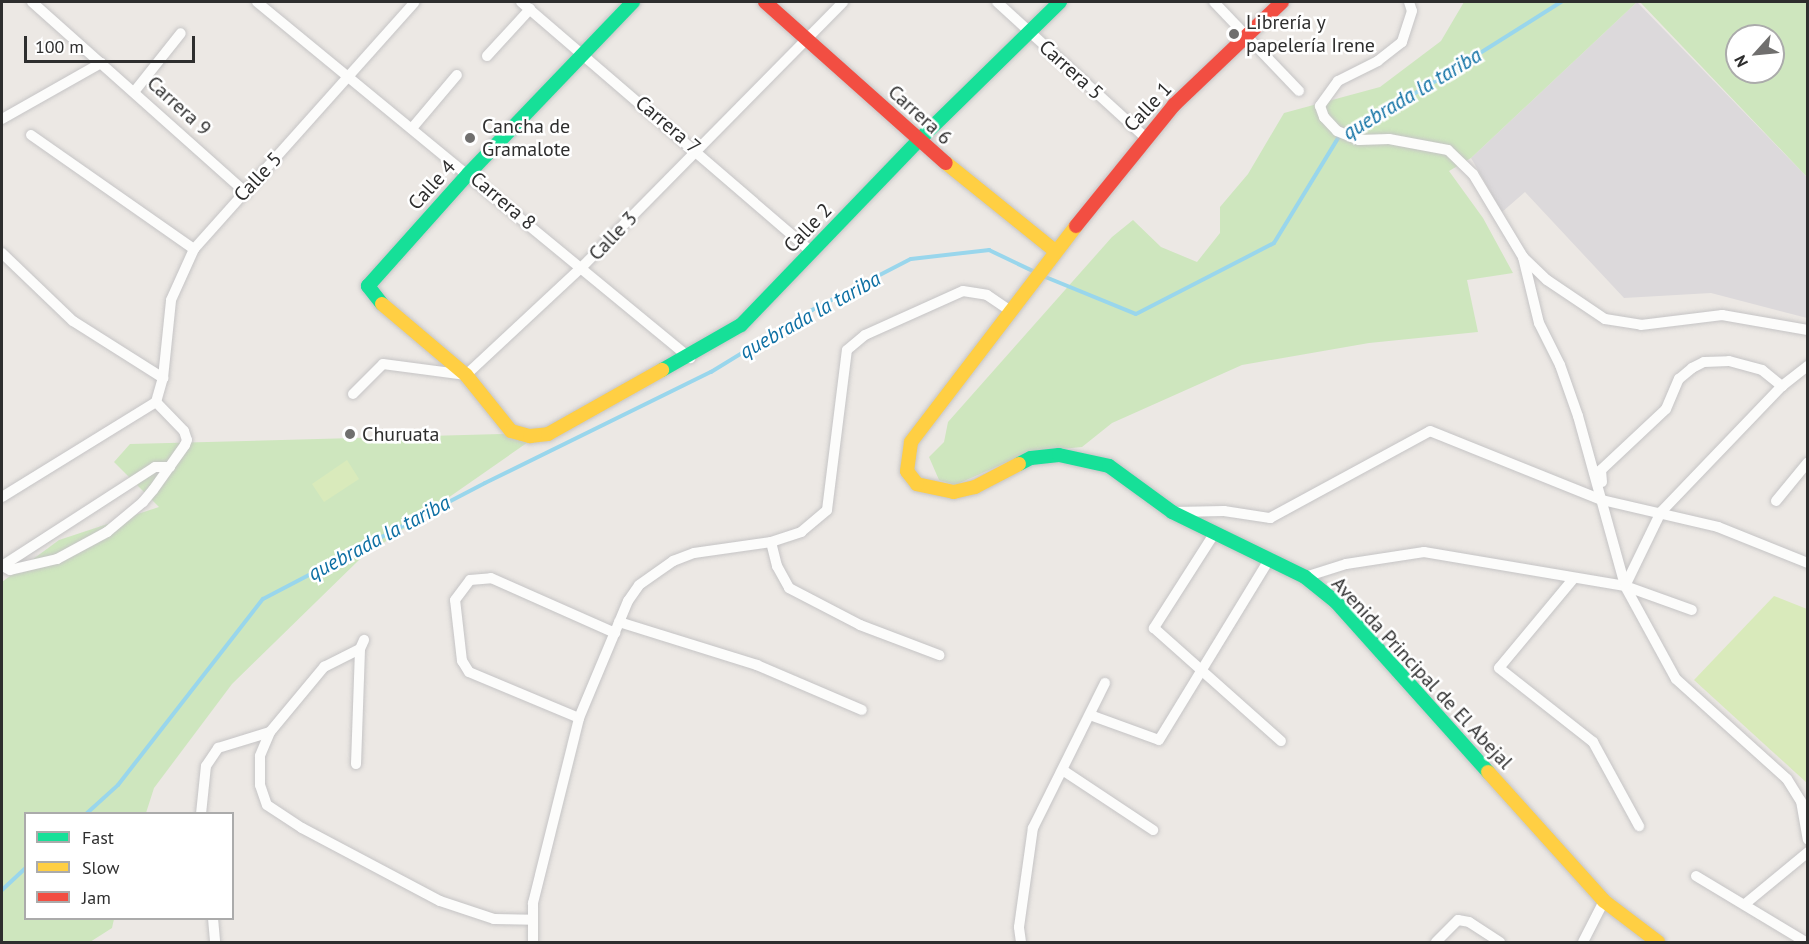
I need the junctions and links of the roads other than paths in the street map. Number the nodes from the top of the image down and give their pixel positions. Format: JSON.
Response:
{"nodes":[{"id":1,"x":32,"y":2,"type":"edge"},
{"id":2,"x":257,"y":2,"type":"edge"},
{"id":3,"x":414,"y":2,"type":"edge"},
{"id":4,"x":633,"y":2,"type":"edge"},
{"id":5,"x":765,"y":2,"type":"edge"},
{"id":6,"x":843,"y":2,"type":"edge"},
{"id":7,"x":997,"y":2,"type":"edge"},
{"id":8,"x":1060,"y":2,"type":"edge"},
{"id":9,"x":1214,"y":2,"type":"edge"},
{"id":10,"x":1282,"y":2,"type":"edge"},
{"id":11,"x":1409,"y":2,"type":"edge"},
{"id":12,"x":526,"y":5,"type":"edge"},
{"id":13,"x":181,"y":33,"type":"dead end"},
{"id":14,"x":1030,"y":33,"type":"junction"},
{"id":15,"x":1247,"y":37,"type":"junction"},
{"id":16,"x":806,"y":39,"type":"junction"},
{"id":17,"x":586,"y":55,"type":"junction"},
{"id":18,"x":487,"y":56,"type":"dead end"},
{"id":19,"x":101,"y":63,"type":"junction"},
{"id":20,"x":349,"y":74,"type":"junction"},
{"id":21,"x":457,"y":75,"type":"dead end"},
{"id":22,"x":1299,"y":91,"type":"dead end"},
{"id":23,"x":134,"y":92,"type":"junction"},
{"id":24,"x":2,"y":118,"type":"edge"},
{"id":25,"x":413,"y":127,"type":"junction"},
{"id":26,"x":31,"y":135,"type":"dead end"},
{"id":27,"x":1145,"y":137,"type":"junction"},
{"id":28,"x":918,"y":141,"type":"junction"},
{"id":29,"x":697,"y":149,"type":"junction"},
{"id":30,"x":469,"y":173,"type":"junction"},
{"id":31,"x":246,"y":193,"type":"junction"},
{"id":32,"x":194,"y":249,"type":"junction"},
{"id":33,"x":812,"y":251,"type":"junction"},
{"id":34,"x":1055,"y":251,"type":"junction"},
{"id":35,"x":2,"y":253,"type":"edge"},
{"id":36,"x":1523,"y":257,"type":"junction"},
{"id":37,"x":582,"y":267,"type":"junction"},
{"id":38,"x":1012,"y":312,"type":"junction"},
{"id":39,"x":1808,"y":330,"type":"edge"},
{"id":40,"x":690,"y":358,"type":"junction"},
{"id":41,"x":1808,"y":366,"type":"edge"},
{"id":42,"x":466,"y":375,"type":"junction"},
{"id":43,"x":162,"y":380,"type":"junction"},
{"id":44,"x":1782,"y":386,"type":"junction"},
{"id":45,"x":353,"y":394,"type":"dead end"},
{"id":46,"x":156,"y":402,"type":"junction"},
{"id":47,"x":1808,"y":462,"type":"edge"},
{"id":48,"x":170,"y":466,"type":"junction"},
{"id":49,"x":2,"y":497,"type":"edge"},
{"id":50,"x":1602,"y":500,"type":"junction"},
{"id":51,"x":1776,"y":501,"type":"dead end"},
{"id":52,"x":1172,"y":512,"type":"junction"},
{"id":53,"x":1661,"y":512,"type":"junction"},
{"id":54,"x":1214,"y":534,"type":"junction"},
{"id":55,"x":771,"y":542,"type":"junction"},
{"id":56,"x":1269,"y":560,"type":"junction"},
{"id":57,"x":1808,"y":563,"type":"edge"},
{"id":58,"x":1305,"y":578,"type":"junction"},
{"id":59,"x":1574,"y":578,"type":"junction"},
{"id":60,"x":1625,"y":586,"type":"junction"},
{"id":61,"x":1692,"y":610,"type":"dead end"},
{"id":62,"x":617,"y":627,"type":"junction"},
{"id":63,"x":939,"y":655,"type":"dead end"},
{"id":64,"x":1201,"y":668,"type":"junction"},
{"id":65,"x":1105,"y":683,"type":"dead end"},
{"id":66,"x":862,"y":710,"type":"dead end"},
{"id":67,"x":1090,"y":715,"type":"junction"},
{"id":68,"x":579,"y":718,"type":"junction"},
{"id":69,"x":270,"y":732,"type":"junction"},
{"id":70,"x":1281,"y":741,"type":"dead end"},
{"id":71,"x":356,"y":764,"type":"dead end"},
{"id":72,"x":1064,"y":771,"type":"junction"},
{"id":73,"x":201,"y":812,"type":"edge"},
{"id":74,"x":1639,"y":826,"type":"dead end"},
{"id":75,"x":1154,"y":830,"type":"dead end"},
{"id":76,"x":1808,"y":839,"type":"edge"},
{"id":77,"x":1808,"y":852,"type":"edge"},
{"id":78,"x":1696,"y":876,"type":"dead end"},
{"id":79,"x":1604,"y":901,"type":"junction"},
{"id":80,"x":1745,"y":904,"type":"junction"},
{"id":81,"x":213,"y":920,"type":"edge"},
{"id":82,"x":533,"y":920,"type":"junction"},
{"id":83,"x":215,"y":942,"type":"edge"},
{"id":84,"x":533,"y":942,"type":"edge"},
{"id":85,"x":1021,"y":942,"type":"edge"},
{"id":86,"x":1436,"y":942,"type":"edge"},
{"id":87,"x":1500,"y":942,"type":"edge"},
{"id":88,"x":1583,"y":942,"type":"edge"},
{"id":89,"x":1658,"y":942,"type":"edge"},
{"id":90,"x":1806,"y":942,"type":"edge"}],
"edges":[{"from":1,"to":19,"type":"street","name":"Carrera 9"},
{"from":2,"to":20,"type":"street","name":"Carrera 8"},
{"from":3,"to":20,"type":"street","name":"Calle 5"},
{"from":4,"to":17,"type":"street","name":"Calle 4"},
{"from":5,"to":16,"type":"street","name":"Carrera 6"},
{"from":6,"to":16,"type":"street","name":"Calle 3"},
{"from":7,"to":14,"type":"street","name":"Carrera 5"},
{"from":8,"to":14,"type":"street","name":"Calle 2"},
{"from":9,"to":15,"type":"street"},
{"from":10,"to":15,"type":"street","name":"Calle 1"},
{"from":11,"to":36,"type":"street"},
{"from":12,"to":17,"type":"street","name":"Carrera 7"},
{"from":12,"to":18,"type":"street"},
{"from":13,"to":23,"type":"street"},
{"from":14,"to":27,"type":"street","name":"Carrera 5"},
{"from":14,"to":28,"type":"street","name":"Calle 2"},
{"from":15,"to":22,"type":"street"},
{"from":15,"to":27,"type":"street","name":"Calle 1"},
{"from":16,"to":28,"type":"street","name":"Carrera 6"},
{"from":16,"to":29,"type":"street","name":"Calle 3"},
{"from":17,"to":29,"type":"street","name":"Carrera 7"},
{"from":17,"to":30,"type":"street","name":"Calle 4"},
{"from":19,"to":23,"type":"street","name":"Carrera 9"},
{"from":19,"to":24,"type":"street"},
{"from":20,"to":25,"type":"street","name":"Carrera 8"},
{"from":20,"to":31,"type":"street","name":"Calle 5"},
{"from":21,"to":25,"type":"street"},
{"from":23,"to":31,"type":"street","name":"Carrera 9"},
{"from":25,"to":30,"type":"street","name":"Carrera 8"},
{"from":26,"to":32,"type":"street"},
{"from":27,"to":34,"type":"street","name":"Calle 1"},
{"from":28,"to":33,"type":"street","name":"Calle 2"},
{"from":28,"to":34,"type":"street","name":"Carrera 6"},
{"from":29,"to":33,"type":"street","name":"Carrera 7"},
{"from":29,"to":37,"type":"street","name":"Calle 3"},
{"from":30,"to":37,"type":"street","name":"Carrera 8"},
{"from":30,"to":42,"type":"street","name":"Calle 4"},
{"from":31,"to":32,"type":"street","name":"Calle 5"},
{"from":32,"to":43,"type":"street","name":"Calle 5"},
{"from":33,"to":40,"type":"street","name":"Calle 2"},
{"from":34,"to":38,"type":"street","name":"Avenida Principal de El Abejal"},
{"from":35,"to":43,"type":"street"},
{"from":36,"to":39,"type":"street"},
{"from":36,"to":50,"type":"street"},
{"from":37,"to":40,"type":"street","name":"Carrera 8"},
{"from":37,"to":42,"type":"street","name":"Calle 3"},
{"from":38,"to":52,"type":"street","name":"Avenida Principal de El Abejal"},
{"from":38,"to":55,"type":"street"},
{"from":40,"to":42,"type":"street","name":"Calle 2"},
{"from":41,"to":44,"type":"street"},
{"from":42,"to":45,"type":"street"},
{"from":43,"to":46,"type":"street","name":"Calle 5"},
{"from":44,"to":50,"type":"street"},
{"from":44,"to":53,"type":"street"},
{"from":46,"to":48,"type":"street"},
{"from":46,"to":49,"type":"street"},
{"from":47,"to":51,"type":"street"},
{"from":48,"to":48,"type":"street"},
{"from":50,"to":52,"type":"street"},
{"from":50,"to":53,"type":"street"},
{"from":50,"to":60,"type":"street"},
{"from":52,"to":54,"type":"street","name":"Avenida Principal de El Abejal"},
{"from":53,"to":57,"type":"street"},
{"from":53,"to":60,"type":"street"},
{"from":54,"to":56,"type":"street","name":"Avenida Principal de El Abejal"},
{"from":54,"to":64,"type":"street"},
{"from":55,"to":62,"type":"street"},
{"from":55,"to":63,"type":"street"},
{"from":56,"to":58,"type":"street","name":"Avenida Principal de El Abejal"},
{"from":56,"to":64,"type":"street"},
{"from":58,"to":59,"type":"street"},
{"from":58,"to":79,"type":"street","name":"Avenida Principal de El Abejal"},
{"from":59,"to":60,"type":"street"},
{"from":59,"to":74,"type":"street"},
{"from":60,"to":61,"type":"street"},
{"from":60,"to":76,"type":"street"},
{"from":62,"to":66,"type":"street"},
{"from":62,"to":68,"type":"street"},
{"from":62,"to":68,"type":"street"},
{"from":64,"to":67,"type":"street"},
{"from":64,"to":70,"type":"street"},
{"from":65,"to":67,"type":"street"},
{"from":67,"to":72,"type":"street"},
{"from":68,"to":82,"type":"street"},
{"from":69,"to":71,"type":"street"},
{"from":69,"to":73,"type":"street"},
{"from":69,"to":82,"type":"street"},
{"from":72,"to":75,"type":"street"},
{"from":72,"to":85,"type":"street"},
{"from":77,"to":80,"type":"street"},
{"from":78,"to":80,"type":"street"},
{"from":79,"to":88,"type":"street"},
{"from":79,"to":89,"type":"street","name":"Avenida Principal de El Abejal"},
{"from":80,"to":90,"type":"street"},
{"from":81,"to":83,"type":"street"},
{"from":82,"to":84,"type":"street"},
{"from":86,"to":87,"type":"street"}]}
